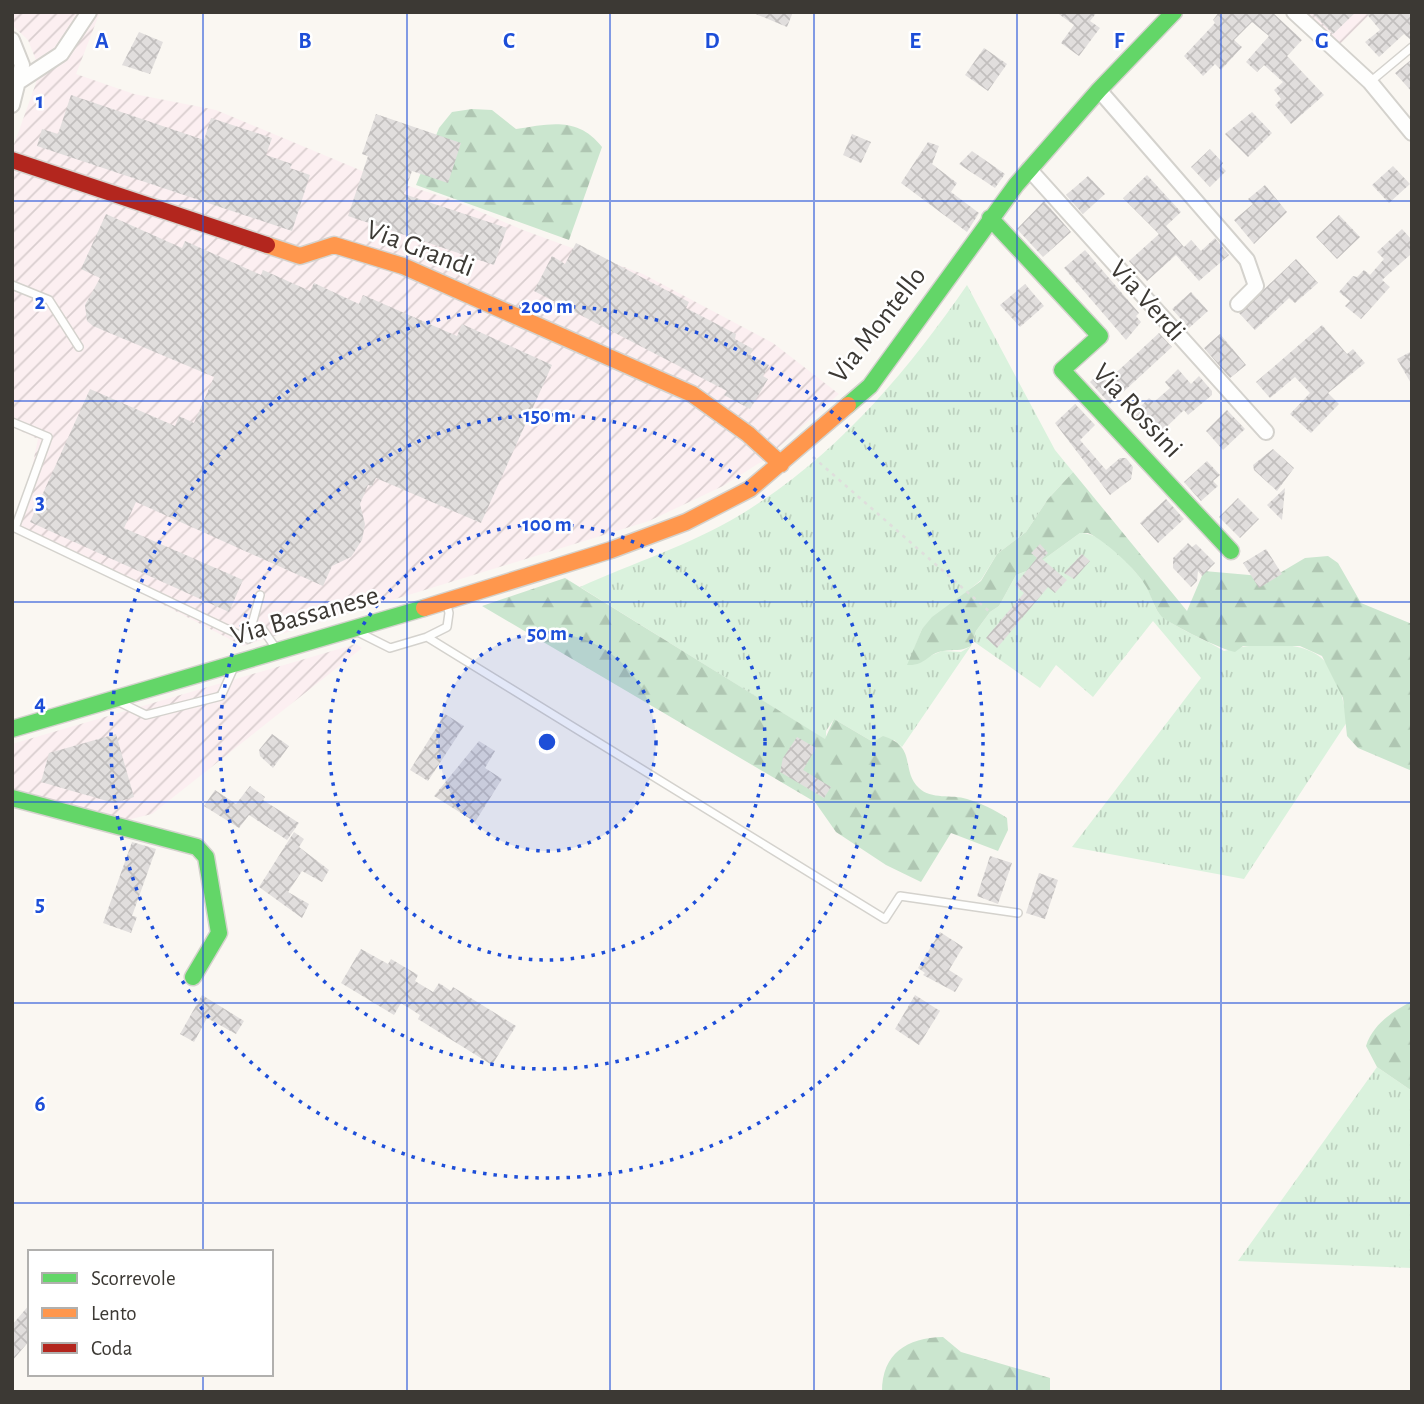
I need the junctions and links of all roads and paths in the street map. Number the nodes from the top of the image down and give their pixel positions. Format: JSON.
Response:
{"nodes":[{"id":1,"x":89,"y":12,"type":"edge"},
{"id":2,"x":1174,"y":12,"type":"edge"},
{"id":3,"x":1294,"y":12,"type":"edge"},
{"id":4,"x":12,"y":40,"type":"edge"},
{"id":5,"x":1412,"y":47,"type":"edge"},
{"id":6,"x":20,"y":81,"type":"junction"},
{"id":7,"x":1370,"y":82,"type":"junction"},
{"id":8,"x":1099,"y":90,"type":"junction"},
{"id":9,"x":12,"y":105,"type":"edge"},
{"id":10,"x":1412,"y":133,"type":"edge"},
{"id":11,"x":12,"y":160,"type":"edge"},
{"id":12,"x":1029,"y":169,"type":"junction"},
{"id":13,"x":990,"y":218,"type":"junction"},
{"id":14,"x":12,"y":285,"type":"edge"},
{"id":15,"x":1238,"y":304,"type":"dead end"},
{"id":16,"x":79,"y":347,"type":"dead end"},
{"id":17,"x":12,"y":422,"type":"edge"},
{"id":18,"x":1266,"y":432,"type":"dead end"},
{"id":19,"x":801,"y":447,"type":"junction"},
{"id":20,"x":781,"y":464,"type":"junction"},
{"id":21,"x":611,"y":550,"type":"joint"},
{"id":22,"x":1231,"y":551,"type":"dead end"},
{"id":23,"x":260,"y":595,"type":"dead end"},
{"id":24,"x":446,"y":601,"type":"junction"},
{"id":25,"x":990,"y":612,"type":"dead end"},
{"id":26,"x":355,"y":630,"type":"junction"},
{"id":27,"x":427,"y":638,"type":"junction"},
{"id":28,"x":248,"y":639,"type":"junction"},
{"id":29,"x":278,"y":651,"type":"junction"},
{"id":30,"x":237,"y":663,"type":"junction"},
{"id":31,"x":112,"y":699,"type":"junction"},
{"id":32,"x":12,"y":729,"type":"edge"},
{"id":33,"x":12,"y":798,"type":"edge"},
{"id":34,"x":1018,"y":913,"type":"dead end"},
{"id":35,"x":193,"y":977,"type":"dead end"}],
"edges":[{"from":1,"to":6,"type":"street"},
{"from":2,"to":8,"type":"street","name":"Via Montello"},
{"from":3,"to":7,"type":"street"},
{"from":4,"to":6,"type":"street"},
{"from":5,"to":7,"type":"lane"},
{"from":6,"to":9,"type":"street"},
{"from":7,"to":10,"type":"street"},
{"from":8,"to":12,"type":"street","name":"Via Montello"},
{"from":8,"to":15,"type":"street"},
{"from":11,"to":20,"type":"street","name":"Via Grandi"},
{"from":12,"to":13,"type":"street","name":"Via Montello"},
{"from":12,"to":18,"type":"street","name":"Via Verdi"},
{"from":13,"to":19,"type":"street","name":"Via Montello"},
{"from":13,"to":22,"type":"street","name":"Via Rossini"},
{"from":14,"to":16,"type":"lane"},
{"from":17,"to":28,"type":"lane"},
{"from":19,"to":20,"type":"street","name":"Via Montello"},
{"from":19,"to":25,"type":"path"},
{"from":20,"to":21,"type":"street","name":"Via Montello"},
{"from":21,"to":24,"type":"street","name":"Via Bassanese"},
{"from":23,"to":28,"type":"lane"},
{"from":24,"to":26,"type":"street","name":"Via Bassanese"},
{"from":24,"to":27,"type":"lane"},
{"from":26,"to":27,"type":"lane"},
{"from":26,"to":29,"type":"street","name":"Via Bassanese"},
{"from":27,"to":34,"type":"lane"},
{"from":28,"to":29,"type":"lane"},
{"from":29,"to":30,"type":"street","name":"Via Bassanese"},
{"from":30,"to":31,"type":"street","name":"Via Bassanese"},
{"from":30,"to":31,"type":"lane"},
{"from":31,"to":32,"type":"street","name":"Via Bassanese"},
{"from":33,"to":35,"type":"street"}]}
